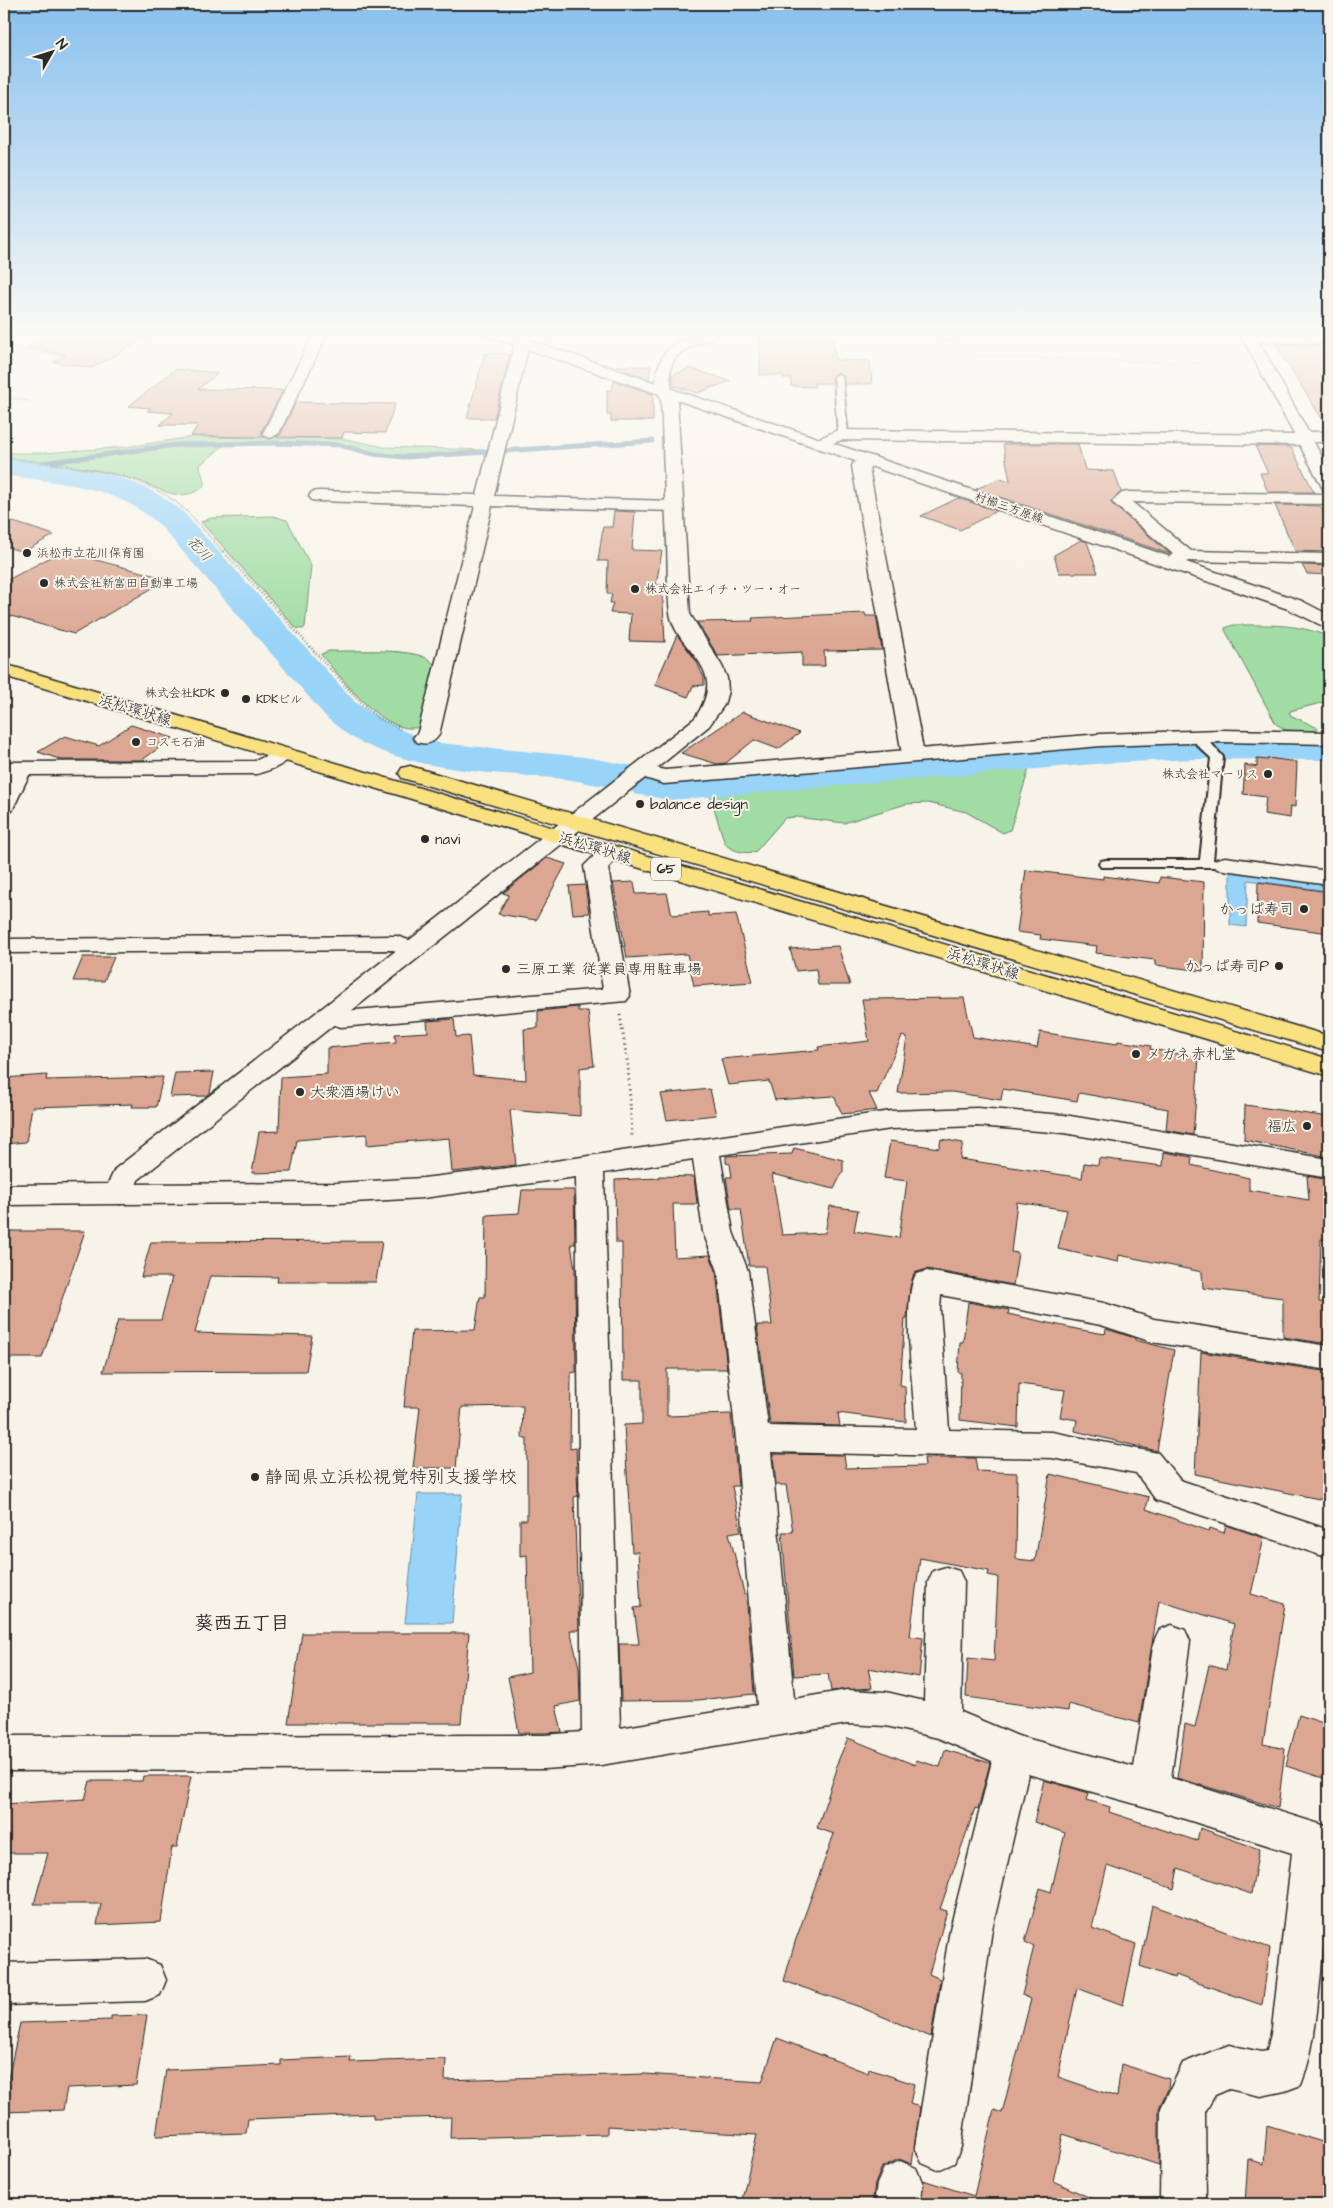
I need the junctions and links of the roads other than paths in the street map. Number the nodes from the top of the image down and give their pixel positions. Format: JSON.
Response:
{"nodes":[{"id":1,"x":500,"y":434,"type":"edge"},
{"id":2,"x":671,"y":434,"type":"edge"},
{"id":3,"x":790,"y":434,"type":"edge"},
{"id":4,"x":1301,"y":434,"type":"edge"},
{"id":5,"x":843,"y":435,"type":"joint"},
{"id":6,"x":1329,"y":438,"type":"edge"},
{"id":7,"x":1304,"y":439,"type":"junction"},
{"id":8,"x":819,"y":444,"type":"junction"},
{"id":9,"x":871,"y":461,"type":"junction"},
{"id":10,"x":1329,"y":485,"type":"edge"},
{"id":11,"x":318,"y":496,"type":"dead end"},
{"id":12,"x":1329,"y":499,"type":"edge"},
{"id":13,"x":484,"y":500,"type":"junction"},
{"id":14,"x":674,"y":506,"type":"junction"},
{"id":15,"x":1178,"y":559,"type":"junction"},
{"id":16,"x":1329,"y":559,"type":"edge"},
{"id":17,"x":1329,"y":623,"type":"edge"},
{"id":18,"x":4,"y":652,"type":"edge"},
{"id":19,"x":4,"y":670,"type":"edge"},
{"id":20,"x":424,"y":738,"type":"road end"},
{"id":21,"x":1329,"y":738,"type":"edge"},
{"id":22,"x":1204,"y":744,"type":"junction"},
{"id":23,"x":282,"y":754,"type":"junction"},
{"id":24,"x":915,"y":755,"type":"junction"},
{"id":25,"x":13,"y":769,"type":"edge"},
{"id":26,"x":642,"y":770,"type":"junction"},
{"id":27,"x":4,"y":806,"type":"edge"},
{"id":28,"x":567,"y":829,"type":"junction"},
{"id":29,"x":610,"y":853,"type":"junction"},
{"id":30,"x":1106,"y":864,"type":"dead end"},
{"id":31,"x":1216,"y":864,"type":"junction"},
{"id":32,"x":1329,"y":878,"type":"edge"},
{"id":33,"x":4,"y":946,"type":"edge"},
{"id":34,"x":413,"y":950,"type":"junction"},
{"id":35,"x":330,"y":1015,"type":"junction"},
{"id":36,"x":1329,"y":1044,"type":"edge"},
{"id":37,"x":1329,"y":1068,"type":"edge"},
{"id":38,"x":705,"y":1148,"type":"junction"},
{"id":39,"x":590,"y":1166,"type":"junction"},
{"id":40,"x":1329,"y":1168,"type":"edge"},
{"id":41,"x":4,"y":1194,"type":"edge"},
{"id":42,"x":120,"y":1194,"type":"junction"},
{"id":43,"x":1329,"y":1358,"type":"edge"},
{"id":44,"x":753,"y":1439,"type":"junction"},
{"id":45,"x":933,"y":1441,"type":"junction"},
{"id":46,"x":1329,"y":1544,"type":"edge"},
{"id":47,"x":946,"y":1582,"type":"dead end"},
{"id":48,"x":1172,"y":1641,"type":"dead end"},
{"id":49,"x":777,"y":1717,"type":"junction"},
{"id":50,"x":942,"y":1722,"type":"junction"},
{"id":51,"x":601,"y":1748,"type":"junction"},
{"id":52,"x":1014,"y":1752,"type":"junction"},
{"id":53,"x":4,"y":1754,"type":"edge"},
{"id":54,"x":1150,"y":1790,"type":"junction"},
{"id":55,"x":1321,"y":1843,"type":"edge"},
{"id":56,"x":145,"y":1980,"type":"dead end"},
{"id":57,"x":4,"y":1984,"type":"edge"},
{"id":58,"x":938,"y":2147,"type":"dead end"},
{"id":59,"x":1183,"y":2204,"type":"edge"}],
"edges":[{"from":1,"to":13,"type":"street"},
{"from":2,"to":14,"type":"street"},
{"from":3,"to":8,"type":"street","name":"村櫛三方原線"},
{"from":4,"to":7,"type":"street"},
{"from":5,"to":7,"type":"street"},
{"from":5,"to":8,"type":"street"},
{"from":6,"to":7,"type":"street"},
{"from":7,"to":10,"type":"street"},
{"from":8,"to":9,"type":"street","name":"村櫛三方原線"},
{"from":9,"to":15,"type":"street","name":"村櫛三方原線"},
{"from":9,"to":24,"type":"street"},
{"from":11,"to":13,"type":"street"},
{"from":12,"to":15,"type":"street"},
{"from":13,"to":14,"type":"street"},
{"from":13,"to":20,"type":"street"},
{"from":14,"to":26,"type":"street"},
{"from":15,"to":16,"type":"street"},
{"from":15,"to":17,"type":"street","name":"村櫛三方原線"},
{"from":18,"to":28,"type":"main road","name":"浜松環状線","number":"65"},
{"from":19,"to":23,"type":"main road","name":"浜松環状線","number":"65"},
{"from":21,"to":22,"type":"street"},
{"from":22,"to":24,"type":"street"},
{"from":22,"to":31,"type":"lane"},
{"from":23,"to":25,"type":"street"},
{"from":23,"to":28,"type":"main road","name":"浜松環状線","number":"65"},
{"from":24,"to":26,"type":"street"},
{"from":25,"to":27,"type":"street"},
{"from":26,"to":28,"type":"street"},
{"from":28,"to":29,"type":"main road","name":"浜松環状線","number":"65"},
{"from":28,"to":34,"type":"street"},
{"from":28,"to":36,"type":"main road","name":"浜松環状線","number":"65"},
{"from":29,"to":35,"type":"street"},
{"from":29,"to":37,"type":"main road","name":"浜松環状線","number":"65"},
{"from":30,"to":31,"type":"lane"},
{"from":31,"to":32,"type":"street"},
{"from":33,"to":34,"type":"street"},
{"from":34,"to":35,"type":"street"},
{"from":35,"to":42,"type":"street"},
{"from":38,"to":39,"type":"street"},
{"from":38,"to":40,"type":"street"},
{"from":38,"to":44,"type":"street"},
{"from":39,"to":42,"type":"street"},
{"from":39,"to":51,"type":"street"},
{"from":41,"to":42,"type":"street"},
{"from":43,"to":45,"type":"street"},
{"from":44,"to":45,"type":"street"},
{"from":44,"to":49,"type":"street"},
{"from":45,"to":46,"type":"street"},
{"from":47,"to":50,"type":"street"},
{"from":48,"to":54,"type":"street"},
{"from":49,"to":50,"type":"street"},
{"from":49,"to":51,"type":"street"},
{"from":50,"to":52,"type":"street"},
{"from":51,"to":53,"type":"street"},
{"from":52,"to":54,"type":"street"},
{"from":52,"to":58,"type":"street"},
{"from":54,"to":55,"type":"street"},
{"from":55,"to":59,"type":"street"},
{"from":56,"to":57,"type":"street"}]}
